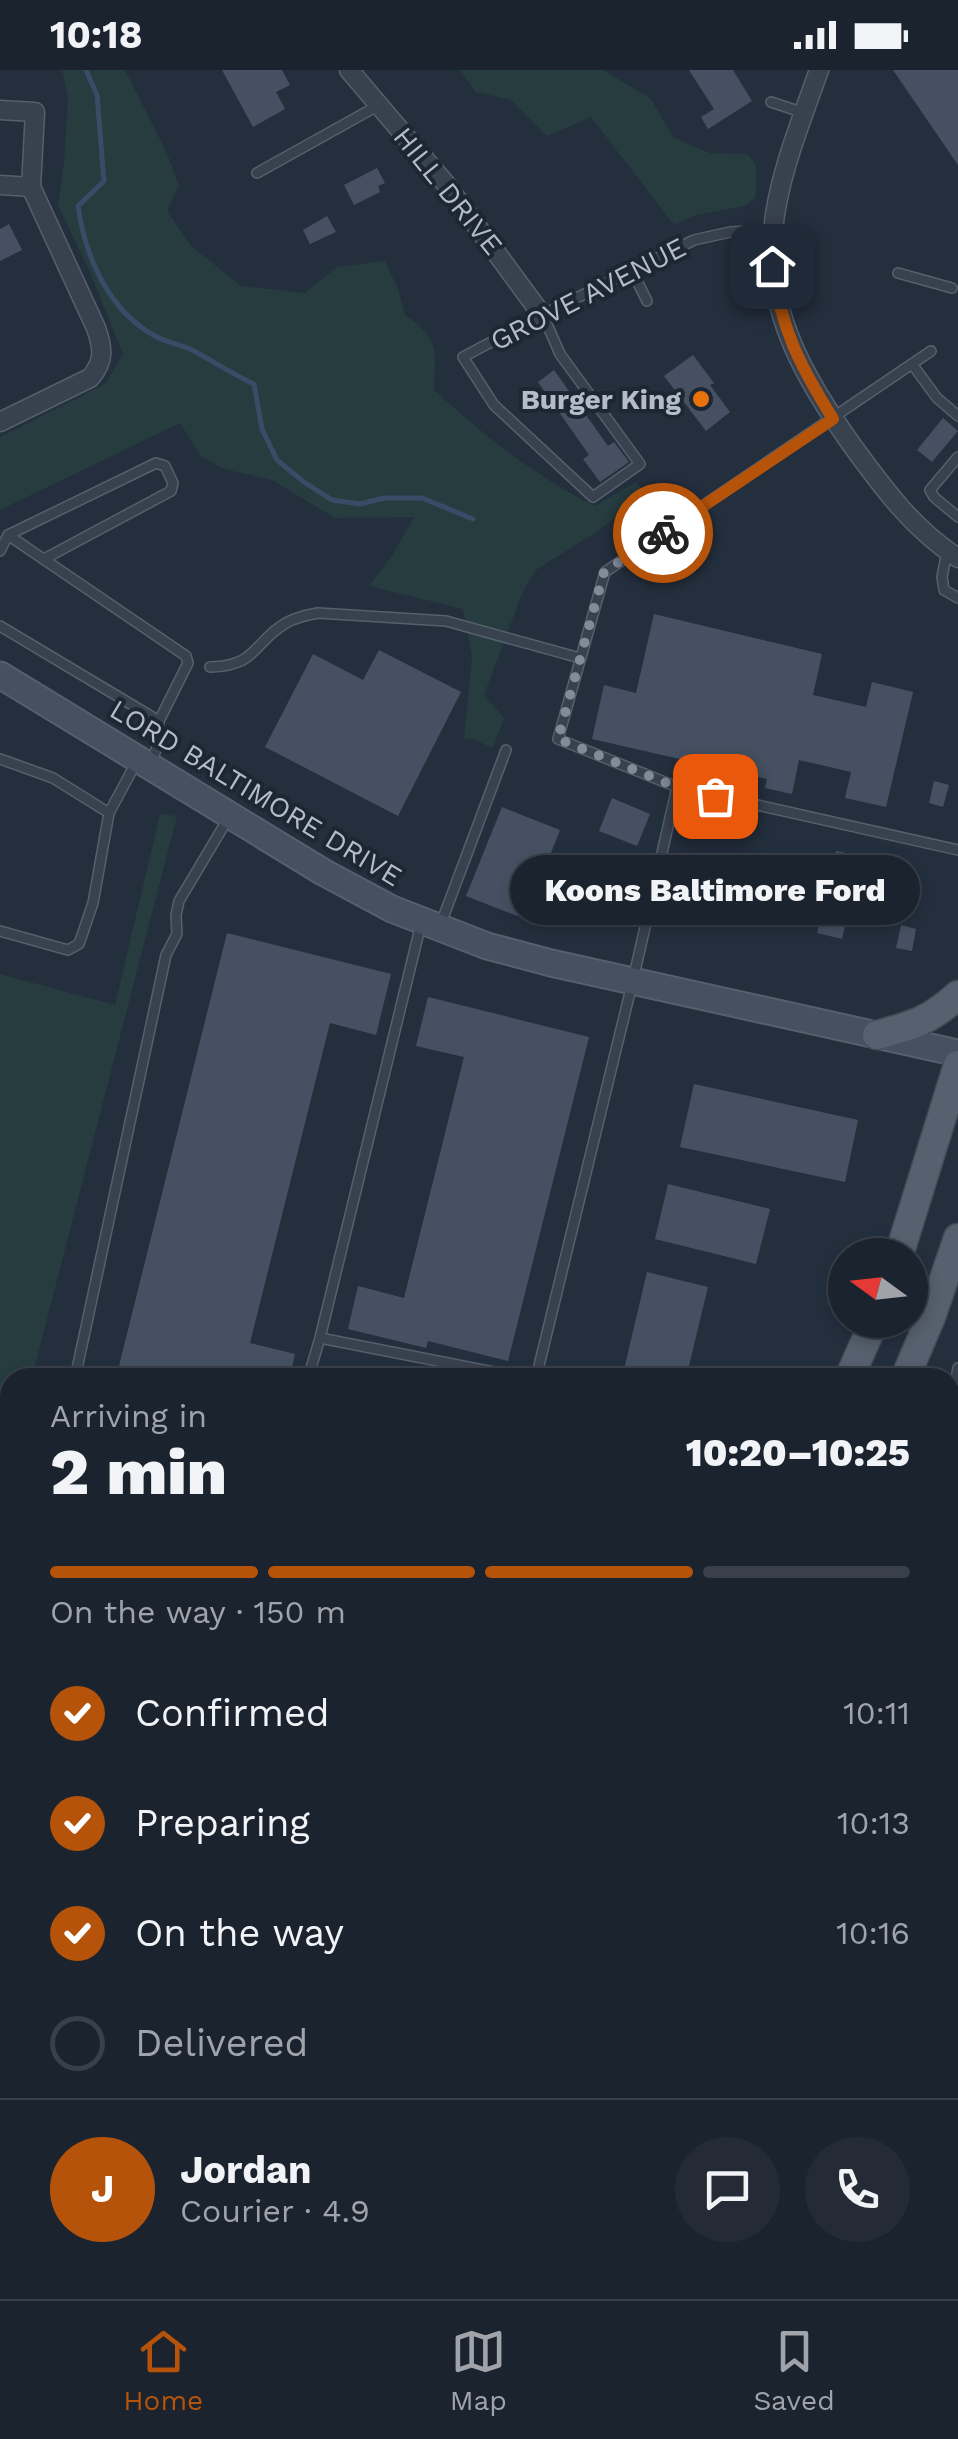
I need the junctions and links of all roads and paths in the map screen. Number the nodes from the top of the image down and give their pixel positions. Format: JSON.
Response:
{"nodes":[{"id":1,"x":349,"y":70,"type":"edge"},
{"id":2,"x":819,"y":70,"type":"edge"},
{"id":3,"x":771,"y":102,"type":"dead end"},
{"id":4,"x":379,"y":106,"type":"junction"},
{"id":5,"x":0,"y":110,"type":"edge"},
{"id":6,"x":804,"y":114,"type":"junction"},
{"id":7,"x":258,"y":173,"type":"dead end"},
{"id":8,"x":0,"y":185,"type":"edge"},
{"id":9,"x":31,"y":187,"type":"junction"},
{"id":10,"x":773,"y":230,"type":"junction"},
{"id":11,"x":632,"y":271,"type":"junction"},
{"id":12,"x":898,"y":273,"type":"dead end"},
{"id":13,"x":952,"y":288,"type":"dead end"},
{"id":14,"x":647,"y":302,"type":"dead end"},
{"id":15,"x":542,"y":314,"type":"junction"},
{"id":16,"x":931,"y":351,"type":"dead end"},
{"id":17,"x":912,"y":364,"type":"junction"},
{"id":18,"x":958,"y":416,"type":"edge"},
{"id":19,"x":833,"y":419,"type":"junction"},
{"id":20,"x":0,"y":422,"type":"edge"},
{"id":21,"x":958,"y":458,"type":"edge"},
{"id":22,"x":943,"y":475,"type":"junction"},
{"id":23,"x":952,"y":484,"type":"dead end"},
{"id":24,"x":958,"y":518,"type":"edge"},
{"id":25,"x":8,"y":535,"type":"junction"},
{"id":26,"x":0,"y":552,"type":"edge"},
{"id":27,"x":952,"y":555,"type":"edge"},
{"id":28,"x":44,"y":559,"type":"junction"},
{"id":29,"x":958,"y":598,"type":"edge"},
{"id":30,"x":0,"y":626,"type":"edge"},
{"id":31,"x":580,"y":658,"type":"junction"},
{"id":32,"x":210,"y":667,"type":"dead end"},
{"id":33,"x":0,"y":675,"type":"edge"},
{"id":34,"x":159,"y":721,"type":"junction"},
{"id":35,"x":506,"y":750,"type":"dead end"},
{"id":36,"x":0,"y":759,"type":"edge"},
{"id":37,"x":144,"y":763,"type":"junction"},
{"id":38,"x":677,"y":787,"type":"junction"},
{"id":39,"x":109,"y":813,"type":"junction"},
{"id":40,"x":230,"y":816,"type":"junction"},
{"id":41,"x":958,"y":850,"type":"edge"},
{"id":42,"x":430,"y":925,"type":"junction"},
{"id":43,"x":0,"y":930,"type":"edge"},
{"id":44,"x":633,"y":980,"type":"junction"},
{"id":45,"x":958,"y":995,"type":"edge"},
{"id":46,"x":877,"y":1035,"type":"junction"},
{"id":47,"x":958,"y":1053,"type":"edge"},
{"id":48,"x":958,"y":1066,"type":"edge"},
{"id":49,"x":906,"y":1238,"type":"edge"},
{"id":50,"x":958,"y":1238,"type":"edge"},
{"id":51,"x":320,"y":1338,"type":"junction"},
{"id":52,"x":867,"y":1338,"type":"edge"},
{"id":53,"x":77,"y":1368,"type":"edge"},
{"id":54,"x":311,"y":1368,"type":"edge"},
{"id":55,"x":474,"y":1368,"type":"edge"},
{"id":56,"x":538,"y":1368,"type":"edge"},
{"id":57,"x":854,"y":1368,"type":"edge"},
{"id":58,"x":909,"y":1368,"type":"edge"}],
"edges":[{"from":1,"to":4,"type":"street","name":"HILL DRIVE"},
{"from":2,"to":6,"type":"street"},
{"from":3,"to":6,"type":"lane"},
{"from":4,"to":7,"type":"lane"},
{"from":4,"to":15,"type":"street","name":"HILL DRIVE"},
{"from":5,"to":9,"type":"street"},
{"from":6,"to":10,"type":"street"},
{"from":8,"to":9,"type":"street"},
{"from":9,"to":20,"type":"street"},
{"from":10,"to":11,"type":"lane","name":"GROVE AVENUE"},
{"from":10,"to":19,"type":"street"},
{"from":11,"to":14,"type":"lane"},
{"from":11,"to":15,"type":"lane","name":"GROVE AVENUE"},
{"from":12,"to":13,"type":"lane"},
{"from":15,"to":15,"type":"lane","name":"GROVE AVENUE"},
{"from":16,"to":17,"type":"lane"},
{"from":17,"to":18,"type":"lane"},
{"from":17,"to":19,"type":"lane"},
{"from":19,"to":27,"type":"street"},
{"from":19,"to":31,"type":"lane"},
{"from":21,"to":22,"type":"lane"},
{"from":22,"to":23,"type":"lane"},
{"from":22,"to":24,"type":"lane"},
{"from":25,"to":26,"type":"lane"},
{"from":25,"to":28,"type":"lane"},
{"from":25,"to":28,"type":"lane"},
{"from":27,"to":29,"type":"lane"},
{"from":28,"to":34,"type":"lane"},
{"from":30,"to":34,"type":"lane"},
{"from":31,"to":32,"type":"lane"},
{"from":31,"to":38,"type":"lane"},
{"from":33,"to":37,"type":"main road","name":"LORD BALTIMORE DRIVE"},
{"from":34,"to":37,"type":"lane"},
{"from":35,"to":42,"type":"lane"},
{"from":36,"to":39,"type":"lane"},
{"from":37,"to":39,"type":"lane"},
{"from":37,"to":40,"type":"main road","name":"LORD BALTIMORE DRIVE"},
{"from":38,"to":41,"type":"lane"},
{"from":38,"to":44,"type":"lane"},
{"from":39,"to":43,"type":"lane"},
{"from":40,"to":42,"type":"main road","name":"LORD BALTIMORE DRIVE"},
{"from":40,"to":53,"type":"lane"},
{"from":42,"to":44,"type":"main road","name":"LORD BALTIMORE DRIVE"},
{"from":42,"to":51,"type":"lane"},
{"from":44,"to":46,"type":"main road","name":"LORD BALTIMORE DRIVE"},
{"from":44,"to":56,"type":"lane"},
{"from":45,"to":46,"type":"main road"},
{"from":46,"to":47,"type":"main road","name":"LORD BALTIMORE DRIVE"},
{"from":48,"to":49,"type":"main road"},
{"from":50,"to":58,"type":"main road"},
{"from":51,"to":54,"type":"lane"},
{"from":51,"to":55,"type":"lane"},
{"from":52,"to":57,"type":"main road"}]}
